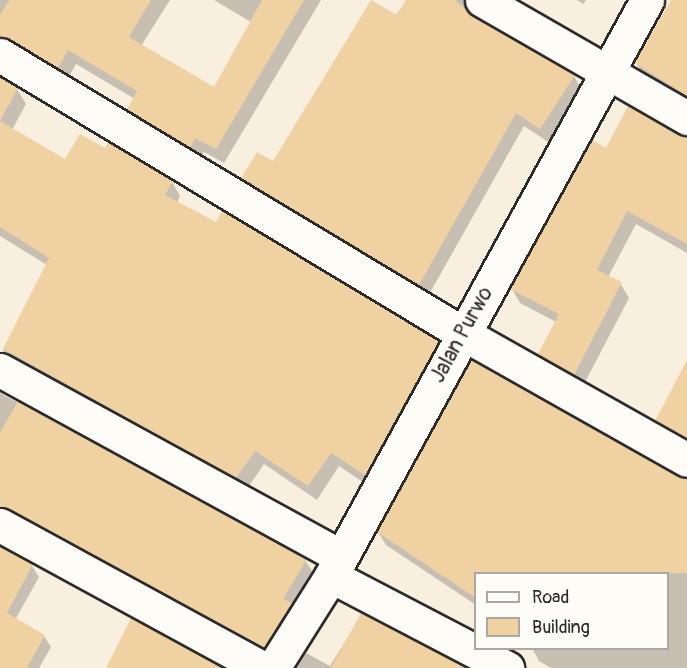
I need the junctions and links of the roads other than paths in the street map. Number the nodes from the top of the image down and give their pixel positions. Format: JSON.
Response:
{"nodes":[{"id":1,"x":482,"y":0,"type":"edge"},
{"id":2,"x":647,"y":0,"type":"edge"},
{"id":3,"x":0,"y":55,"type":"edge"},
{"id":4,"x":609,"y":73,"type":"junction"},
{"id":5,"x":687,"y":118,"type":"edge"},
{"id":6,"x":462,"y":333,"type":"junction"},
{"id":7,"x":0,"y":370,"type":"edge"},
{"id":8,"x":687,"y":460,"type":"edge"},
{"id":9,"x":0,"y":525,"type":"edge"},
{"id":10,"x":336,"y":566,"type":"junction"},
{"id":11,"x":474,"y":648,"type":"edge"},
{"id":12,"x":477,"y":650,"type":"edge"},
{"id":13,"x":262,"y":668,"type":"edge"},
{"id":14,"x":273,"y":668,"type":"edge"},
{"id":15,"x":507,"y":668,"type":"edge"}],
"edges":[{"from":1,"to":4,"type":"street"},
{"from":2,"to":4,"type":"street","name":"Jalan Purwo"},
{"from":3,"to":6,"type":"street"},
{"from":4,"to":5,"type":"street"},
{"from":4,"to":6,"type":"street","name":"Jalan Purwo"},
{"from":6,"to":8,"type":"street"},
{"from":6,"to":10,"type":"street","name":"Jalan Purwo"},
{"from":7,"to":10,"type":"street"},
{"from":9,"to":13,"type":"street"},
{"from":10,"to":11,"type":"street"},
{"from":10,"to":14,"type":"street","name":"Jalan Purwo"},
{"from":12,"to":15,"type":"street"}]}
